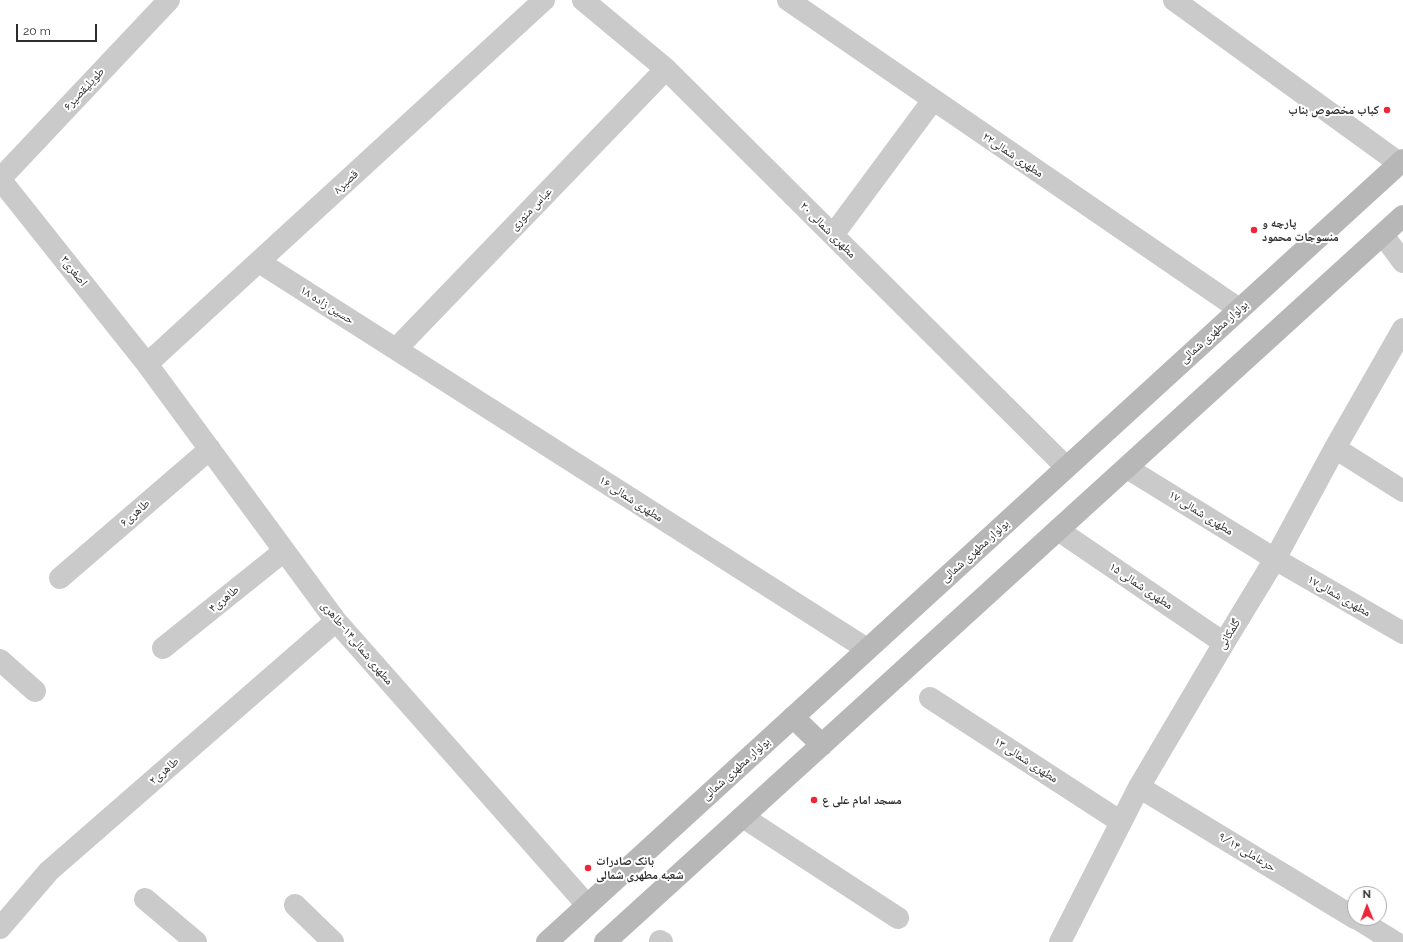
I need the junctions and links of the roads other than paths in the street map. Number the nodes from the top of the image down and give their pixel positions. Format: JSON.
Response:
{"nodes":[{"id":1,"x":169,"y":0,"type":"edge"},
{"id":2,"x":544,"y":0,"type":"edge"},
{"id":3,"x":583,"y":0,"type":"edge"},
{"id":4,"x":788,"y":0,"type":"edge"},
{"id":5,"x":1174,"y":0,"type":"edge"},
{"id":6,"x":666,"y":69,"type":"junction"},
{"id":7,"x":933,"y":100,"type":"junction"},
{"id":8,"x":1401,"y":162,"type":"edge"},
{"id":9,"x":2,"y":186,"type":"edge"},
{"id":10,"x":1403,"y":216,"type":"edge"},
{"id":11,"x":832,"y":235,"type":"junction"},
{"id":12,"x":1383,"y":235,"type":"junction"},
{"id":13,"x":259,"y":262,"type":"junction"},
{"id":14,"x":1403,"y":262,"type":"edge"},
{"id":15,"x":1239,"y":309,"type":"junction"},
{"id":16,"x":1403,"y":329,"type":"edge"},
{"id":17,"x":396,"y":349,"type":"junction"},
{"id":18,"x":147,"y":364,"type":"junction"},
{"id":19,"x":1335,"y":448,"type":"junction"},
{"id":20,"x":210,"y":449,"type":"junction"},
{"id":21,"x":1066,"y":467,"type":"junction"},
{"id":22,"x":1126,"y":468,"type":"junction"},
{"id":23,"x":1403,"y":491,"type":"edge"},
{"id":24,"x":1058,"y":530,"type":"junction"},
{"id":25,"x":284,"y":551,"type":"junction"},
{"id":26,"x":1275,"y":560,"type":"junction"},
{"id":27,"x":60,"y":578,"type":"dead end"},
{"id":28,"x":336,"y":621,"type":"junction"},
{"id":29,"x":1403,"y":633,"type":"edge"},
{"id":30,"x":1224,"y":643,"type":"junction"},
{"id":31,"x":163,"y":648,"type":"dead end"},
{"id":32,"x":867,"y":649,"type":"junction"},
{"id":33,"x":0,"y":660,"type":"edge"},
{"id":34,"x":35,"y":691,"type":"dead end"},
{"id":35,"x":930,"y":698,"type":"dead end"},
{"id":36,"x":793,"y":717,"type":"junction"},
{"id":37,"x":822,"y":745,"type":"junction"},
{"id":38,"x":1139,"y":787,"type":"junction"},
{"id":39,"x":743,"y":817,"type":"junction"},
{"id":40,"x":1121,"y":822,"type":"junction"},
{"id":41,"x":145,"y":899,"type":"dead end"},
{"id":42,"x":295,"y":905,"type":"dead end"},
{"id":43,"x":587,"y":905,"type":"junction"},
{"id":44,"x":1347,"y":913,"type":"edge"},
{"id":45,"x":898,"y":918,"type":"dead end"},
{"id":46,"x":1368,"y":926,"type":"edge"},
{"id":47,"x":0,"y":928,"type":"edge"},
{"id":48,"x":196,"y":942,"type":"edge"},
{"id":49,"x":333,"y":942,"type":"edge"},
{"id":50,"x":546,"y":942,"type":"edge"},
{"id":51,"x":605,"y":942,"type":"edge"},
{"id":52,"x":1060,"y":942,"type":"edge"},
{"id":53,"x":1395,"y":942,"type":"edge"}],
"edges":[{"from":1,"to":9,"type":"street","name":"طویلیقصیر۶"},
{"from":2,"to":13,"type":"street","name":"قصیر۸"},
{"from":3,"to":6,"type":"street","name":"مطهری شمالی ۲۰"},
{"from":4,"to":7,"type":"street","name":"مطهری شمالی۲۲"},
{"from":5,"to":8,"type":"street"},
{"from":6,"to":11,"type":"street","name":"مطهری شمالی ۲۰"},
{"from":6,"to":17,"type":"street","name":"عباس منوری"},
{"from":7,"to":11,"type":"street"},
{"from":7,"to":15,"type":"street","name":"مطهری شمالی۲۲"},
{"from":8,"to":15,"type":"main road","name":"بولوار مطهری شمالی"},
{"from":9,"to":18,"type":"street","name":"اصغری۳"},
{"from":10,"to":12,"type":"main road"},
{"from":11,"to":21,"type":"street","name":"مطهری شمالی ۲۰"},
{"from":12,"to":14,"type":"street"},
{"from":12,"to":22,"type":"main road"},
{"from":13,"to":17,"type":"street","name":"حسین زاده ۱۸"},
{"from":13,"to":18,"type":"street","name":"قصیر۸"},
{"from":15,"to":21,"type":"main road","name":"بولوار مطهری شمالی"},
{"from":16,"to":19,"type":"street","name":"گلمکانی"},
{"from":17,"to":32,"type":"street","name":"مطهری شمالی ۱۶"},
{"from":18,"to":20,"type":"street","name":"مطهری شمالی۱۴-طاهری"},
{"from":19,"to":23,"type":"street"},
{"from":19,"to":26,"type":"street","name":"گلمکانی"},
{"from":20,"to":25,"type":"street","name":"مطهری شمالی۱۴-طاهری"},
{"from":20,"to":27,"type":"street","name":"طاهری۶"},
{"from":21,"to":32,"type":"main road","name":"بولوار مطهری شمالی"},
{"from":22,"to":24,"type":"main road"},
{"from":22,"to":26,"type":"street","name":"مطهری شمالی ۱۷"},
{"from":24,"to":30,"type":"street","name":"مطهری شمالی ۱۵"},
{"from":24,"to":37,"type":"main road"},
{"from":25,"to":28,"type":"street","name":"مطهری شمالی۱۴-طاهری"},
{"from":25,"to":31,"type":"street","name":"طاهری۴"},
{"from":26,"to":29,"type":"street","name":"مطهری شمالی۱۷"},
{"from":26,"to":30,"type":"street","name":"گلمکانی"},
{"from":28,"to":43,"type":"street","name":"مطهری شمالی۱۴-طاهری"},
{"from":28,"to":47,"type":"street","name":"طاهری۲"},
{"from":30,"to":38,"type":"street","name":"گلمکانی"},
{"from":32,"to":36,"type":"main road","name":"بولوار مطهری شمالی"},
{"from":33,"to":34,"type":"street"},
{"from":35,"to":40,"type":"street","name":"مطهری شمالی ۱۳"},
{"from":36,"to":37,"type":"main road"},
{"from":36,"to":43,"type":"main road","name":"بولوار مطهری شمالی"},
{"from":37,"to":39,"type":"main road"},
{"from":38,"to":40,"type":"street","name":"گلمکانی"},
{"from":38,"to":44,"type":"street","name":"حرعاملی ۹/۱۴"},
{"from":39,"to":45,"type":"street"},
{"from":39,"to":51,"type":"main road"},
{"from":40,"to":52,"type":"street","name":"گلمکانی"},
{"from":41,"to":48,"type":"street"},
{"from":42,"to":49,"type":"street"},
{"from":43,"to":50,"type":"main road","name":"بولوار مطهری شمالی"},
{"from":46,"to":53,"type":"street","name":"حرعاملی ۹/۱۴"}]}
